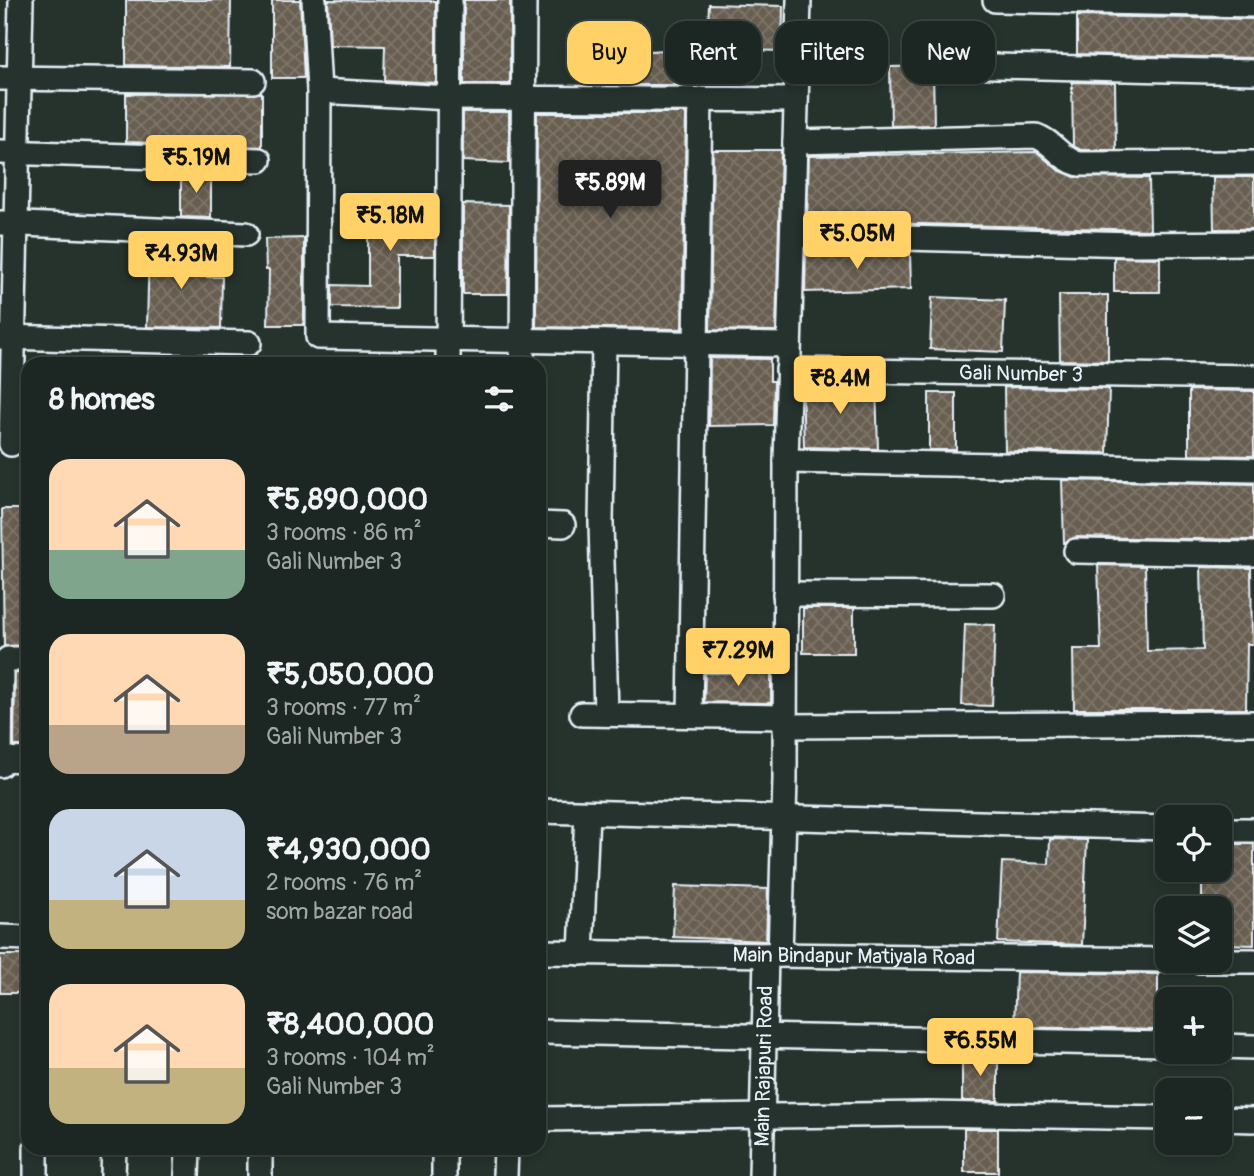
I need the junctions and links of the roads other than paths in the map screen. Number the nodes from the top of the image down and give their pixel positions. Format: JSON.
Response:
{"nodes":[{"id":1,"x":21,"y":0,"type":"edge"},
{"id":2,"x":314,"y":0,"type":"edge"},
{"id":3,"x":450,"y":0,"type":"edge"},
{"id":4,"x":524,"y":0,"type":"edge"},
{"id":5,"x":799,"y":0,"type":"edge"},
{"id":6,"x":995,"y":0,"type":"edge"},
{"id":7,"x":1254,"y":5,"type":"edge"},
{"id":8,"x":995,"y":66,"type":"edge"},
{"id":9,"x":1254,"y":72,"type":"edge"},
{"id":10,"x":10,"y":78,"type":"edge"},
{"id":11,"x":253,"y":81,"type":"dead end"},
{"id":12,"x":318,"y":91,"type":"junction"},
{"id":13,"x":450,"y":98,"type":"junction"},
{"id":14,"x":523,"y":98,"type":"junction"},
{"id":15,"x":700,"y":99,"type":"junction"},
{"id":16,"x":796,"y":100,"type":"junction"},
{"id":17,"x":795,"y":142,"type":"junction"},
{"id":18,"x":9,"y":152,"type":"edge"},
{"id":19,"x":259,"y":160,"type":"dead end"},
{"id":20,"x":1254,"y":163,"type":"edge"},
{"id":21,"x":7,"y":223,"type":"edge"},
{"id":22,"x":247,"y":234,"type":"dead end"},
{"id":23,"x":793,"y":235,"type":"junction"},
{"id":24,"x":1254,"y":243,"type":"edge"},
{"id":25,"x":7,"y":337,"type":"edge"},
{"id":26,"x":449,"y":339,"type":"junction"},
{"id":27,"x":522,"y":340,"type":"junction"},
{"id":28,"x":604,"y":341,"type":"junction"},
{"id":29,"x":249,"y":343,"type":"dead end"},
{"id":30,"x":694,"y":343,"type":"junction"},
{"id":31,"x":789,"y":345,"type":"junction"},
{"id":32,"x":448,"y":357,"type":"edge"},
{"id":33,"x":522,"y":357,"type":"edge"},
{"id":34,"x":788,"y":370,"type":"junction"},
{"id":35,"x":1254,"y":377,"type":"edge"},
{"id":36,"x":13,"y":444,"type":"edge"},
{"id":37,"x":786,"y":461,"type":"junction"},
{"id":38,"x":1254,"y":470,"type":"edge"},
{"id":39,"x":546,"y":524,"type":"edge"},
{"id":40,"x":564,"y":525,"type":"dead end"},
{"id":41,"x":1076,"y":551,"type":"dead end"},
{"id":42,"x":1254,"y":554,"type":"edge"},
{"id":43,"x":785,"y":594,"type":"junction"},
{"id":44,"x":993,"y":595,"type":"dead end"},
{"id":45,"x":21,"y":659,"type":"edge"},
{"id":46,"x":582,"y":714,"type":"dead end"},
{"id":47,"x":606,"y":714,"type":"junction"},
{"id":48,"x":690,"y":715,"type":"junction"},
{"id":49,"x":785,"y":722,"type":"junction"},
{"id":50,"x":1254,"y":723,"type":"edge"},
{"id":51,"x":0,"y":759,"type":"edge"},
{"id":52,"x":21,"y":760,"type":"edge"},
{"id":53,"x":0,"y":765,"type":"edge"},
{"id":54,"x":546,"y":811,"type":"edge"},
{"id":55,"x":587,"y":813,"type":"junction"},
{"id":56,"x":783,"y":820,"type":"junction"},
{"id":57,"x":1155,"y":828,"type":"edge"},
{"id":58,"x":1232,"y":830,"type":"edge"},
{"id":59,"x":1254,"y":830,"type":"edge"},
{"id":60,"x":0,"y":937,"type":"edge"},
{"id":61,"x":21,"y":938,"type":"edge"},
{"id":62,"x":546,"y":952,"type":"edge"},
{"id":63,"x":581,"y":953,"type":"junction"},
{"id":64,"x":773,"y":955,"type":"junction"},
{"id":65,"x":1155,"y":960,"type":"edge"},
{"id":66,"x":1232,"y":961,"type":"edge"},
{"id":67,"x":1254,"y":961,"type":"edge"},
{"id":68,"x":546,"y":1032,"type":"edge"},
{"id":69,"x":764,"y":1038,"type":"junction"},
{"id":70,"x":1155,"y":1044,"type":"edge"},
{"id":71,"x":1232,"y":1046,"type":"edge"},
{"id":72,"x":1254,"y":1047,"type":"edge"},
{"id":73,"x":762,"y":1117,"type":"junction"},
{"id":74,"x":1155,"y":1118,"type":"edge"},
{"id":75,"x":546,"y":1119,"type":"edge"},
{"id":76,"x":1232,"y":1119,"type":"edge"},
{"id":77,"x":1254,"y":1120,"type":"edge"},
{"id":78,"x":36,"y":1155,"type":"edge"},
{"id":79,"x":114,"y":1155,"type":"edge"},
{"id":80,"x":188,"y":1155,"type":"edge"},
{"id":81,"x":260,"y":1155,"type":"edge"},
{"id":82,"x":444,"y":1155,"type":"edge"},
{"id":83,"x":506,"y":1155,"type":"edge"},
{"id":84,"x":36,"y":1176,"type":"edge"},
{"id":85,"x":113,"y":1176,"type":"edge"},
{"id":86,"x":187,"y":1176,"type":"edge"},
{"id":87,"x":260,"y":1176,"type":"edge"},
{"id":88,"x":444,"y":1176,"type":"edge"},
{"id":89,"x":505,"y":1176,"type":"edge"},
{"id":90,"x":761,"y":1176,"type":"edge"}],
"edges":[{"from":1,"to":10,"type":"street"},
{"from":2,"to":12,"type":"street"},
{"from":3,"to":13,"type":"street"},
{"from":4,"to":14,"type":"street"},
{"from":5,"to":16,"type":"street","name":"Main Rajapuri Road"},
{"from":6,"to":7,"type":"street"},
{"from":8,"to":9,"type":"street"},
{"from":10,"to":11,"type":"street"},
{"from":10,"to":18,"type":"street"},
{"from":12,"to":13,"type":"street"},
{"from":12,"to":26,"type":"street"},
{"from":13,"to":14,"type":"street"},
{"from":13,"to":26,"type":"street"},
{"from":14,"to":15,"type":"street"},
{"from":14,"to":27,"type":"street"},
{"from":15,"to":16,"type":"street"},
{"from":15,"to":30,"type":"street"},
{"from":16,"to":17,"type":"street","name":"Main Rajapuri Road"},
{"from":17,"to":20,"type":"street"},
{"from":17,"to":23,"type":"street","name":"Main Rajapuri Road"},
{"from":18,"to":19,"type":"street"},
{"from":18,"to":21,"type":"street"},
{"from":21,"to":22,"type":"street"},
{"from":21,"to":25,"type":"street"},
{"from":23,"to":24,"type":"street"},
{"from":23,"to":31,"type":"street","name":"Main Rajapuri Road"},
{"from":25,"to":29,"type":"street"},
{"from":25,"to":36,"type":"street"},
{"from":26,"to":27,"type":"street"},
{"from":26,"to":32,"type":"street"},
{"from":27,"to":28,"type":"street"},
{"from":27,"to":33,"type":"street"},
{"from":28,"to":30,"type":"street"},
{"from":28,"to":47,"type":"street"},
{"from":30,"to":31,"type":"street"},
{"from":30,"to":48,"type":"street"},
{"from":31,"to":34,"type":"street","name":"Main Rajapuri Road"},
{"from":34,"to":35,"type":"street","name":"Gali Number 3"},
{"from":34,"to":37,"type":"street","name":"Main Rajapuri Road"},
{"from":37,"to":38,"type":"street"},
{"from":37,"to":43,"type":"street","name":"Main Rajapuri Road"},
{"from":39,"to":40,"type":"street"},
{"from":41,"to":42,"type":"street"},
{"from":43,"to":44,"type":"street"},
{"from":43,"to":49,"type":"street","name":"Main Rajapuri Road"},
{"from":45,"to":51,"type":"street"},
{"from":46,"to":47,"type":"street"},
{"from":47,"to":48,"type":"street"},
{"from":48,"to":49,"type":"street"},
{"from":49,"to":50,"type":"street"},
{"from":49,"to":56,"type":"street","name":"Main Rajapuri Road"},
{"from":51,"to":52,"type":"street"},
{"from":51,"to":53,"type":"street"},
{"from":54,"to":55,"type":"street"},
{"from":55,"to":56,"type":"street"},
{"from":55,"to":63,"type":"street"},
{"from":56,"to":57,"type":"street"},
{"from":56,"to":64,"type":"street","name":"Main Rajapuri Road"},
{"from":58,"to":59,"type":"street"},
{"from":60,"to":61,"type":"street"},
{"from":62,"to":63,"type":"street","name":"Main Bindapur Matiyala Road"},
{"from":63,"to":64,"type":"street","name":"Main Bindapur Matiyala Road"},
{"from":64,"to":65,"type":"street","name":"Main Bindapur Matiyala Road"},
{"from":64,"to":69,"type":"street","name":"Main Rajapuri Road"},
{"from":66,"to":67,"type":"street"},
{"from":68,"to":69,"type":"street"},
{"from":69,"to":70,"type":"street"},
{"from":69,"to":73,"type":"street","name":"Main Rajapuri Road"},
{"from":71,"to":72,"type":"street"},
{"from":73,"to":74,"type":"street"},
{"from":73,"to":75,"type":"street"},
{"from":73,"to":90,"type":"street","name":"Main Rajapuri Road"},
{"from":76,"to":77,"type":"street"},
{"from":78,"to":84,"type":"street"},
{"from":79,"to":85,"type":"street"},
{"from":80,"to":86,"type":"street"},
{"from":81,"to":87,"type":"street"},
{"from":82,"to":88,"type":"street"},
{"from":83,"to":89,"type":"street"}]}
